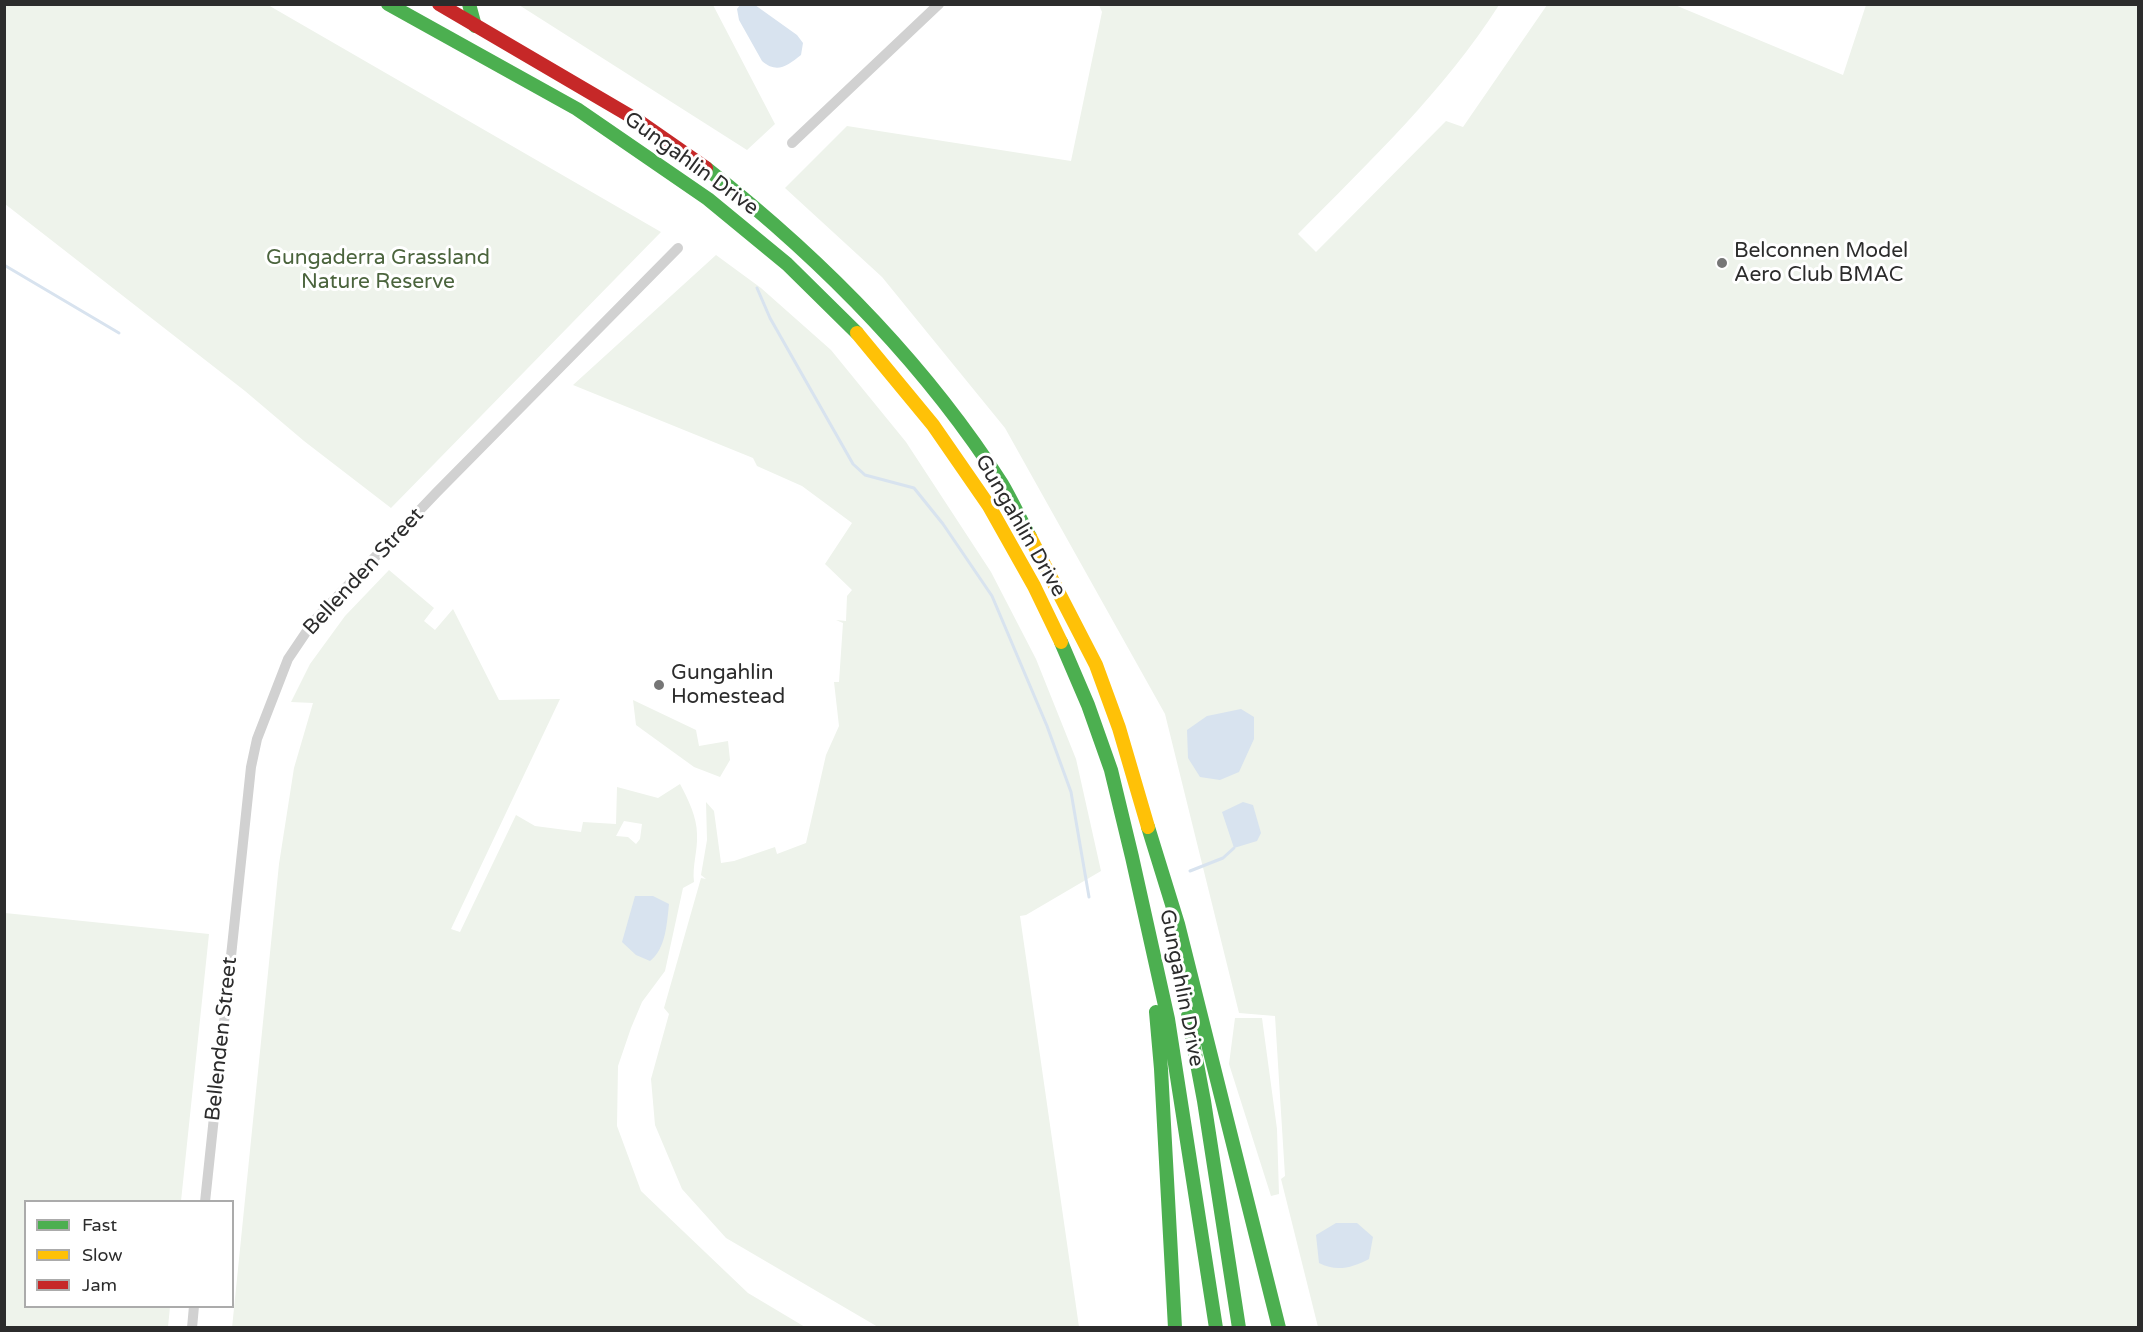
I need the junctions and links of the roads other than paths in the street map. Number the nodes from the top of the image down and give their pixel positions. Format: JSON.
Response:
{"nodes":[{"id":1,"x":388,"y":4,"type":"edge"},
{"id":2,"x":469,"y":4,"type":"edge"},
{"id":3,"x":939,"y":4,"type":"edge"},
{"id":4,"x":441,"y":5,"type":"edge"},
{"id":5,"x":475,"y":26,"type":"junction"},
{"id":6,"x":430,"y":28,"type":"junction"},
{"id":7,"x":792,"y":143,"type":"dead end"},
{"id":8,"x":678,"y":248,"type":"dead end"},
{"id":9,"x":1148,"y":827,"type":"junction"},
{"id":10,"x":1142,"y":897,"type":"junction"},
{"id":11,"x":205,"y":1200,"type":"edge"},
{"id":12,"x":194,"y":1308,"type":"edge"},
{"id":13,"x":192,"y":1328,"type":"edge"},
{"id":14,"x":1175,"y":1328,"type":"edge"},
{"id":15,"x":1215,"y":1328,"type":"edge"},
{"id":16,"x":1239,"y":1328,"type":"edge"},
{"id":17,"x":1279,"y":1328,"type":"edge"}],
"edges":[{"from":1,"to":6,"type":"main road","name":"Gungahlin Drive"},
{"from":2,"to":5,"type":"main road"},
{"from":3,"to":7,"type":"street"},
{"from":4,"to":5,"type":"main road","name":"Gungahlin Drive"},
{"from":4,"to":6,"type":"main road"},
{"from":5,"to":9,"type":"main road","name":"Gungahlin Drive"},
{"from":6,"to":10,"type":"main road","name":"Gungahlin Drive"},
{"from":8,"to":11,"type":"street","name":"Bellenden Street"},
{"from":9,"to":16,"type":"main road","name":"Gungahlin Drive"},
{"from":9,"to":17,"type":"main road"},
{"from":10,"to":14,"type":"main road"},
{"from":10,"to":15,"type":"main road","name":"Gungahlin Drive"},
{"from":12,"to":13,"type":"street"}]}
